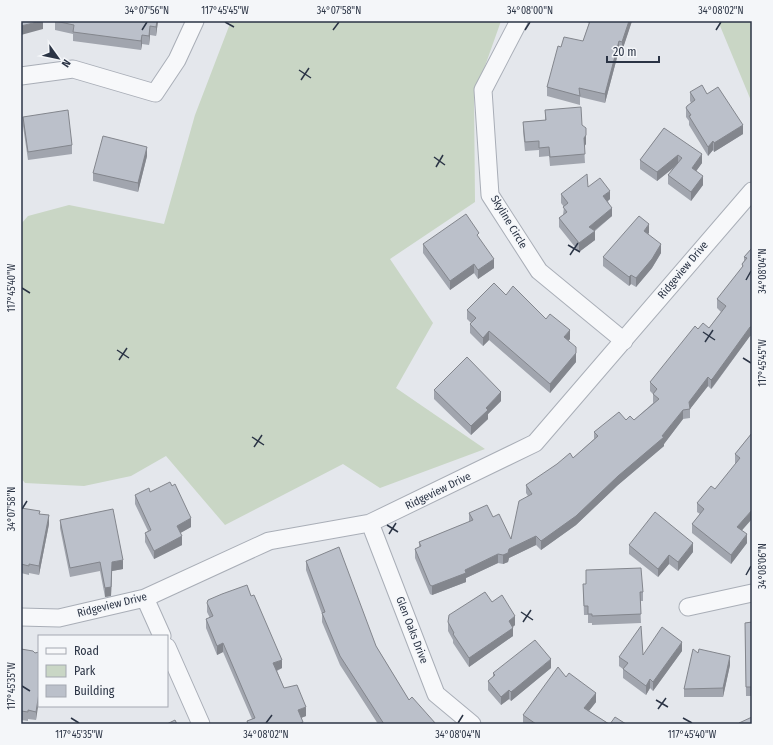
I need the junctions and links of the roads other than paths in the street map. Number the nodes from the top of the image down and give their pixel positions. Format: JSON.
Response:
{"nodes":[{"id":1,"x":195,"y":21,"type":"edge"},
{"id":2,"x":520,"y":21,"type":"edge"},
{"id":3,"x":21,"y":76,"type":"edge"},
{"id":4,"x":752,"y":190,"type":"edge"},
{"id":5,"x":624,"y":341,"type":"junction"},
{"id":6,"x":370,"y":523,"type":"junction"},
{"id":7,"x":752,"y":593,"type":"edge"},
{"id":8,"x":145,"y":598,"type":"junction"},
{"id":9,"x":688,"y":607,"type":"dead end"},
{"id":10,"x":21,"y":617,"type":"edge"},
{"id":11,"x":162,"y":635,"type":"edge"},
{"id":12,"x":168,"y":649,"type":"edge"},
{"id":13,"x":201,"y":724,"type":"edge"},
{"id":14,"x":472,"y":724,"type":"edge"}],
"edges":[{"from":1,"to":3,"type":"street"},
{"from":2,"to":5,"type":"street","name":"Skyline Circle"},
{"from":4,"to":5,"type":"street","name":"Ridgeview Drive"},
{"from":5,"to":6,"type":"street","name":"Ridgeview Drive"},
{"from":6,"to":8,"type":"street","name":"Ridgeview Drive"},
{"from":6,"to":14,"type":"street","name":"Glen Oaks Drive"},
{"from":7,"to":9,"type":"street"},
{"from":8,"to":10,"type":"street","name":"Ridgeview Drive"},
{"from":8,"to":11,"type":"street"},
{"from":12,"to":13,"type":"street"}]}
